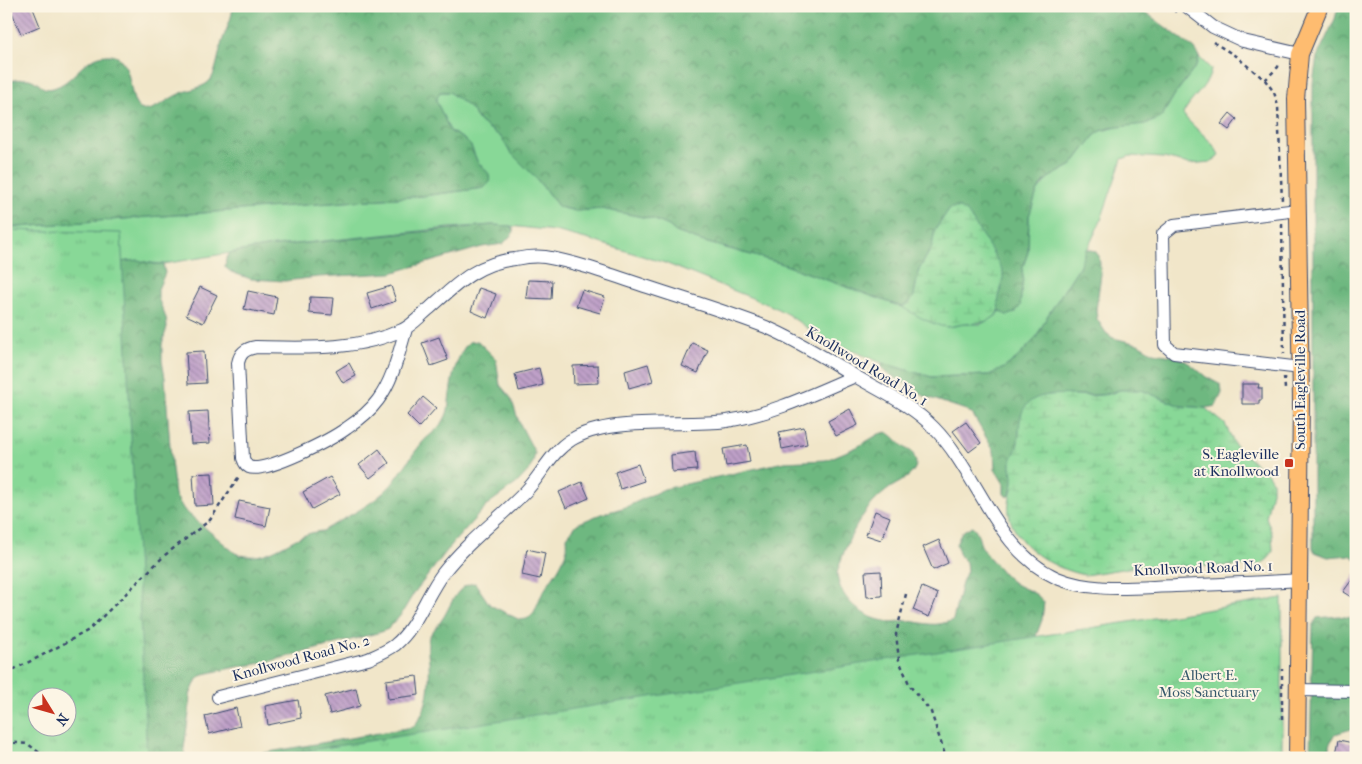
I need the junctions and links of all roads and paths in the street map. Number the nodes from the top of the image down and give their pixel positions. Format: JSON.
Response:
{"nodes":[{"id":1,"x":1168,"y":6,"type":"edge"},
{"id":2,"x":1320,"y":6,"type":"edge"},
{"id":3,"x":1181,"y":9,"type":"edge"},
{"id":4,"x":1206,"y":36,"type":"dead end"},
{"id":5,"x":1283,"y":51,"type":"junction"},
{"id":6,"x":1300,"y":54,"type":"junction"},
{"id":7,"x":1265,"y":80,"type":"junction"},
{"id":8,"x":1290,"y":211,"type":"junction"},
{"id":9,"x":406,"y":329,"type":"junction"},
{"id":10,"x":1284,"y":366,"type":"junction"},
{"id":11,"x":1301,"y":368,"type":"junction"},
{"id":12,"x":855,"y":376,"type":"junction"},
{"id":13,"x":1285,"y":392,"type":"dead end"},
{"id":14,"x":247,"y":466,"type":"junction"},
{"id":15,"x":1300,"y":580,"type":"junction"},
{"id":16,"x":906,"y":594,"type":"dead end"},
{"id":17,"x":6,"y":673,"type":"edge"},
{"id":18,"x":1298,"y":690,"type":"junction"},
{"id":19,"x":1356,"y":691,"type":"edge"},
{"id":20,"x":218,"y":697,"type":"dead end"},
{"id":21,"x":6,"y":742,"type":"edge"},
{"id":22,"x":46,"y":758,"type":"edge"},
{"id":23,"x":946,"y":758,"type":"edge"},
{"id":24,"x":1297,"y":758,"type":"edge"}],
"edges":[{"from":1,"to":3,"type":"path"},
{"from":2,"to":6,"type":"main road","name":"South Eagleville Road"},
{"from":3,"to":5,"type":"street"},
{"from":4,"to":7,"type":"path"},
{"from":5,"to":6,"type":"street"},
{"from":5,"to":7,"type":"path"},
{"from":6,"to":8,"type":"main road","name":"South Eagleville Road"},
{"from":7,"to":8,"type":"path"},
{"from":8,"to":10,"type":"path"},
{"from":8,"to":10,"type":"street"},
{"from":8,"to":11,"type":"main road","name":"South Eagleville Road"},
{"from":9,"to":12,"type":"street","name":"Knollwood Road No. 1"},
{"from":9,"to":14,"type":"street"},
{"from":9,"to":14,"type":"street","name":"Knollwood Road No. 1"},
{"from":10,"to":11,"type":"street"},
{"from":10,"to":13,"type":"path"},
{"from":11,"to":15,"type":"main road","name":"South Eagleville Road"},
{"from":12,"to":15,"type":"street","name":"Knollwood Road No. 1"},
{"from":12,"to":20,"type":"street","name":"Knollwood Road No. 2"},
{"from":14,"to":17,"type":"path"},
{"from":15,"to":18,"type":"main road","name":"South Eagleville Road"},
{"from":16,"to":23,"type":"path"},
{"from":18,"to":19,"type":"street"},
{"from":18,"to":24,"type":"main road","name":"South Eagleville Road"},
{"from":21,"to":22,"type":"path"}]}
